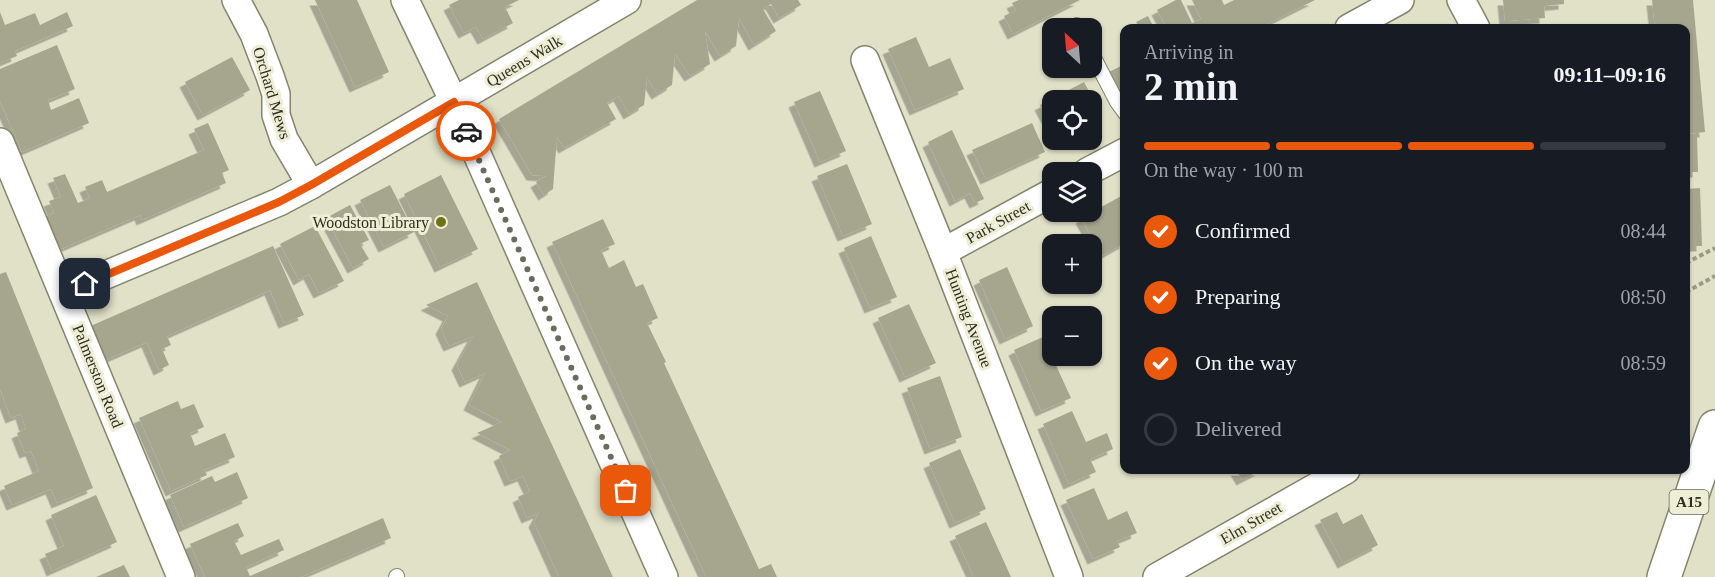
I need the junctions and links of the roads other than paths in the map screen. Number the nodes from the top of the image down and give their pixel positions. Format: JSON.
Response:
{"nodes":[{"id":1,"x":237,"y":0,"type":"edge"},
{"id":2,"x":405,"y":0,"type":"edge"},
{"id":3,"x":627,"y":0,"type":"edge"},
{"id":4,"x":1400,"y":0,"type":"edge"},
{"id":5,"x":1461,"y":0,"type":"edge"},
{"id":6,"x":1356,"y":24,"type":"edge"},
{"id":7,"x":1474,"y":24,"type":"edge"},
{"id":8,"x":865,"y":60,"type":"dead end"},
{"id":9,"x":1102,"y":73,"type":"edge"},
{"id":10,"x":454,"y":102,"type":"junction"},
{"id":11,"x":1120,"y":106,"type":"edge"},
{"id":12,"x":0,"y":142,"type":"edge"},
{"id":13,"x":1120,"y":155,"type":"edge"},
{"id":14,"x":1102,"y":164,"type":"edge"},
{"id":15,"x":311,"y":185,"type":"junction"},
{"id":16,"x":1042,"y":198,"type":"edge"},
{"id":17,"x":943,"y":252,"type":"junction"},
{"id":18,"x":63,"y":293,"type":"junction"},
{"id":19,"x":1715,"y":427,"type":"edge"},
{"id":20,"x":1339,"y":474,"type":"edge"},
{"id":21,"x":181,"y":577,"type":"edge"},
{"id":22,"x":664,"y":577,"type":"edge"},
{"id":23,"x":1070,"y":577,"type":"edge"},
{"id":24,"x":1157,"y":577,"type":"edge"},
{"id":25,"x":1664,"y":577,"type":"edge"}],
"edges":[{"from":1,"to":15,"type":"street","name":"Orchard Mews"},
{"from":2,"to":10,"type":"street"},
{"from":3,"to":10,"type":"street","name":"Queens Walk"},
{"from":4,"to":6,"type":"street"},
{"from":5,"to":7,"type":"street"},
{"from":8,"to":17,"type":"street","name":"Hunting Avenue"},
{"from":9,"to":11,"type":"lane"},
{"from":10,"to":15,"type":"street","name":"Queens Walk"},
{"from":10,"to":22,"type":"street"},
{"from":12,"to":18,"type":"street","name":"Palmerston Road"},
{"from":13,"to":14,"type":"street"},
{"from":15,"to":18,"type":"street","name":"Queens Walk"},
{"from":16,"to":17,"type":"street","name":"Park Street"},
{"from":17,"to":23,"type":"street","name":"Hunting Avenue"},
{"from":18,"to":21,"type":"street","name":"Palmerston Road"},
{"from":19,"to":25,"type":"main road","number":"A15"},
{"from":20,"to":24,"type":"street","name":"Elm Street"}]}
